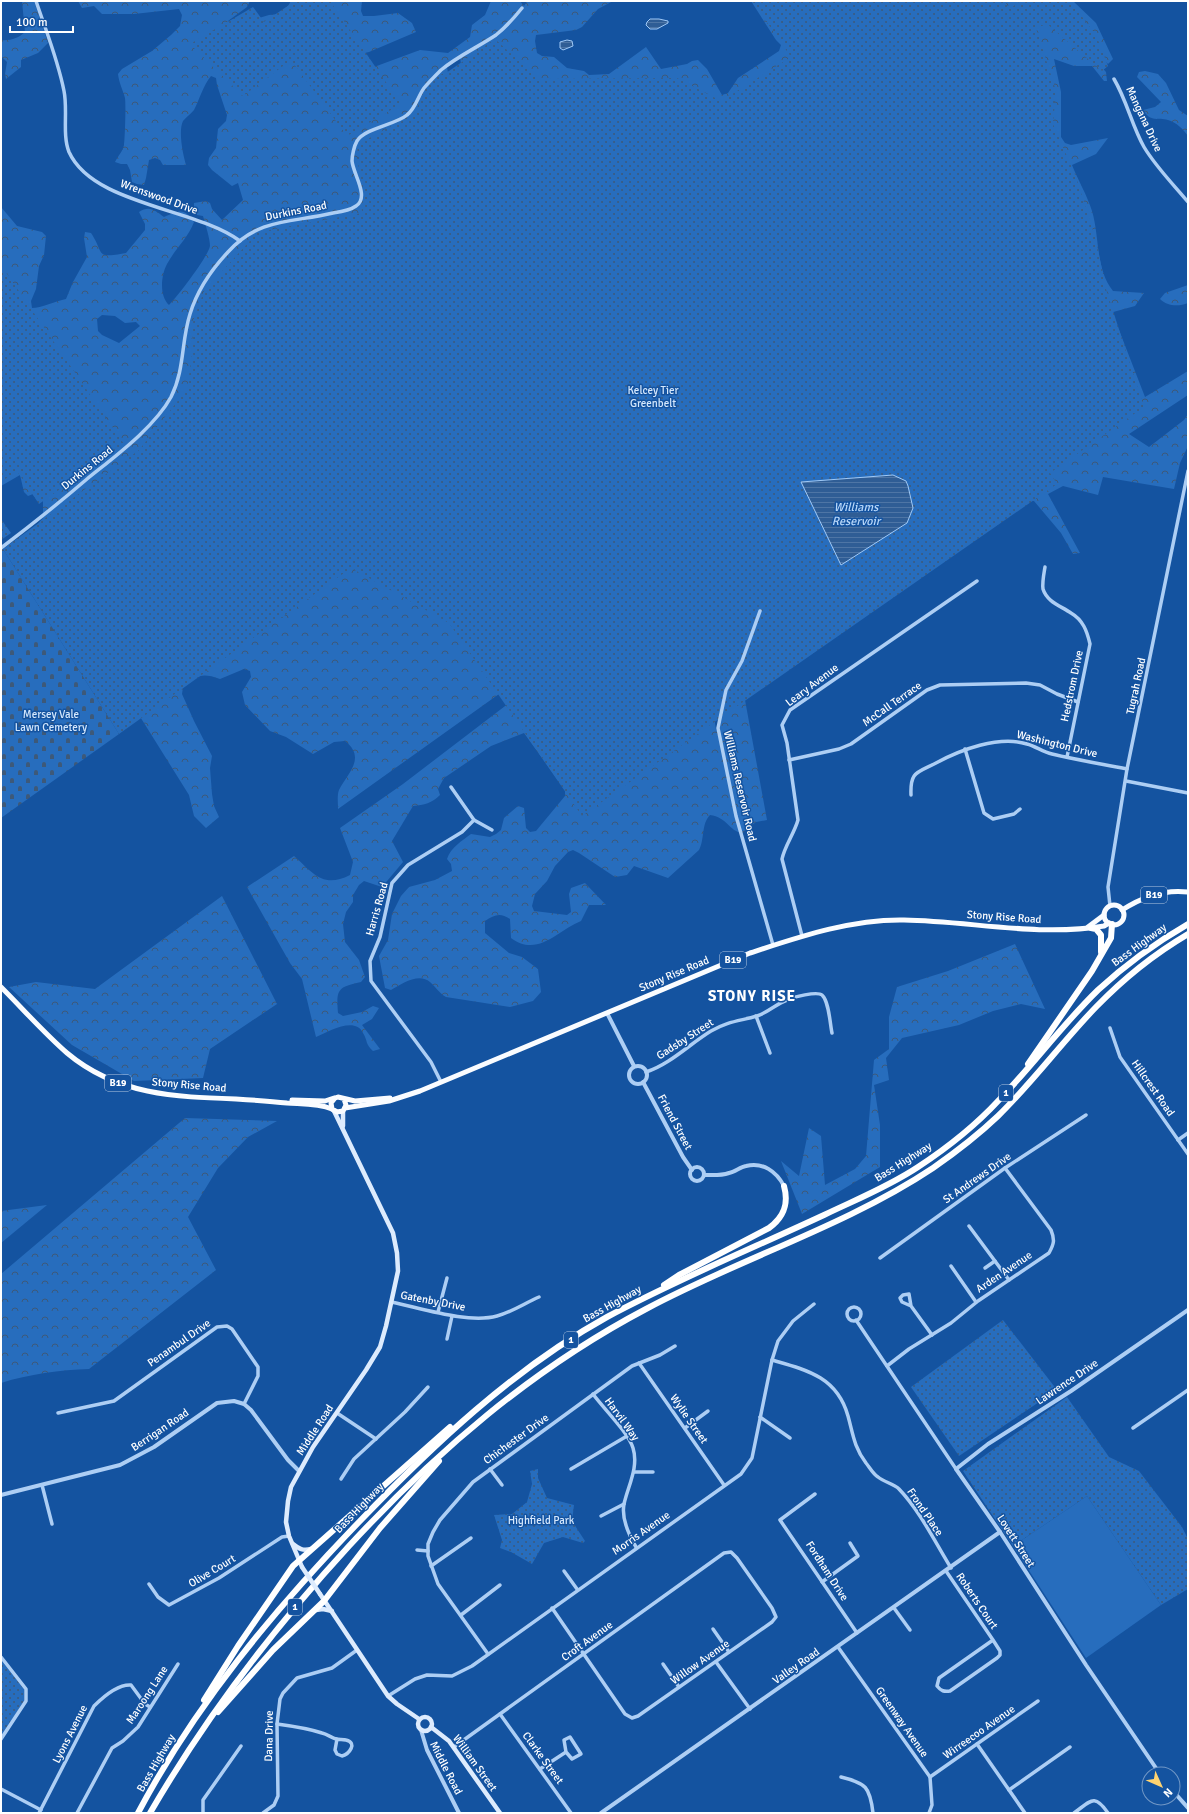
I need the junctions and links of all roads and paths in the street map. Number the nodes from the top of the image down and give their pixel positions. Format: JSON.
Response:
{"nodes":[{"id":1,"x":36,"y":1,"type":"edge"},
{"id":2,"x":522,"y":8,"type":"dead end"},
{"id":3,"x":1114,"y":79,"type":"dead end"},
{"id":4,"x":1188,"y":202,"type":"edge"},
{"id":5,"x":240,"y":241,"type":"junction"},
{"id":6,"x":1188,"y":471,"type":"edge"},
{"id":7,"x":1,"y":548,"type":"edge"},
{"id":8,"x":1045,"y":567,"type":"dead end"},
{"id":9,"x":977,"y":581,"type":"dead end"},
{"id":10,"x":760,"y":611,"type":"dead end"},
{"id":11,"x":1078,"y":702,"type":"junction"},
{"id":12,"x":965,"y":749,"type":"junction"},
{"id":13,"x":1067,"y":757,"type":"junction"},
{"id":14,"x":789,"y":760,"type":"junction"},
{"id":15,"x":1127,"y":770,"type":"junction"},
{"id":16,"x":1126,"y":781,"type":"junction"},
{"id":17,"x":451,"y":787,"type":"dead end"},
{"id":18,"x":1188,"y":793,"type":"edge"},
{"id":19,"x":911,"y":795,"type":"dead end"},
{"id":20,"x":1020,"y":809,"type":"dead end"},
{"id":21,"x":474,"y":820,"type":"junction"},
{"id":22,"x":492,"y":830,"type":"dead end"},
{"id":23,"x":1188,"y":892,"type":"edge"},
{"id":24,"x":1110,"y":906,"type":"junction"},
{"id":25,"x":1122,"y":910,"type":"junction"},
{"id":26,"x":1104,"y":915,"type":"junction"},
{"id":27,"x":1110,"y":923,"type":"junction"},
{"id":28,"x":1188,"y":924,"type":"edge"},
{"id":29,"x":1088,"y":928,"type":"junction"},
{"id":30,"x":1188,"y":934,"type":"edge"},
{"id":31,"x":802,"y":936,"type":"junction"},
{"id":32,"x":773,"y":945,"type":"junction"},
{"id":33,"x":1101,"y":953,"type":"junction"},
{"id":34,"x":1,"y":987,"type":"edge"},
{"id":35,"x":607,"y":1013,"type":"junction"},
{"id":36,"x":756,"y":1016,"type":"junction"},
{"id":37,"x":1110,"y":1028,"type":"dead end"},
{"id":38,"x":832,"y":1033,"type":"dead end"},
{"id":39,"x":770,"y":1053,"type":"dead end"},
{"id":40,"x":634,"y":1066,"type":"junction"},
{"id":41,"x":646,"y":1072,"type":"junction"},
{"id":42,"x":442,"y":1082,"type":"junction"},
{"id":43,"x":643,"y":1082,"type":"junction"},
{"id":44,"x":403,"y":1097,"type":"junction"},
{"id":45,"x":335,"y":1098,"type":"junction"},
{"id":46,"x":269,"y":1100,"type":"junction"},
{"id":47,"x":344,"y":1100,"type":"junction"},
{"id":48,"x":1000,"y":1100,"type":"junction"},
{"id":49,"x":333,"y":1110,"type":"junction"},
{"id":50,"x":344,"y":1110,"type":"junction"},
{"id":51,"x":1086,"y":1115,"type":"dead end"},
{"id":52,"x":343,"y":1128,"type":"junction"},
{"id":53,"x":1188,"y":1133,"type":"edge"},
{"id":54,"x":1178,"y":1140,"type":"junction"},
{"id":55,"x":1188,"y":1154,"type":"edge"},
{"id":56,"x":1005,"y":1168,"type":"junction"},
{"id":57,"x":692,"y":1170,"type":"junction"},
{"id":58,"x":704,"y":1174,"type":"junction"},
{"id":59,"x":784,"y":1186,"type":"joint"},
{"id":60,"x":969,"y":1226,"type":"dead end"},
{"id":61,"x":880,"y":1258,"type":"dead end"},
{"id":62,"x":995,"y":1261,"type":"junction"},
{"id":63,"x":951,"y":1266,"type":"dead end"},
{"id":64,"x":986,"y":1268,"type":"dead end"},
{"id":65,"x":447,"y":1278,"type":"dead end"},
{"id":66,"x":1009,"y":1280,"type":"junction"},
{"id":67,"x":539,"y":1297,"type":"dead end"},
{"id":68,"x":642,"y":1299,"type":"junction"},
{"id":69,"x":392,"y":1302,"type":"junction"},
{"id":70,"x":976,"y":1302,"type":"junction"},
{"id":71,"x":814,"y":1304,"type":"dead end"},
{"id":72,"x":911,"y":1306,"type":"dead end"},
{"id":73,"x":1188,"y":1310,"type":"edge"},
{"id":74,"x":438,"y":1312,"type":"junction"},
{"id":75,"x":452,"y":1316,"type":"junction"},
{"id":76,"x":856,"y":1320,"type":"dead end"},
{"id":77,"x":932,"y":1335,"type":"junction"},
{"id":78,"x":446,"y":1339,"type":"dead end"},
{"id":79,"x":675,"y":1346,"type":"dead end"},
{"id":80,"x":772,"y":1360,"type":"junction"},
{"id":81,"x":639,"y":1362,"type":"junction"},
{"id":82,"x":887,"y":1366,"type":"junction"},
{"id":83,"x":428,"y":1387,"type":"dead end"},
{"id":84,"x":1188,"y":1390,"type":"edge"},
{"id":85,"x":498,"y":1392,"type":"junction"},
{"id":86,"x":593,"y":1394,"type":"junction"},
{"id":87,"x":244,"y":1404,"type":"junction"},
{"id":88,"x":708,"y":1411,"type":"dead end"},
{"id":89,"x":58,"y":1413,"type":"dead end"},
{"id":90,"x":337,"y":1413,"type":"junction"},
{"id":91,"x":760,"y":1417,"type":"junction"},
{"id":92,"x":471,"y":1427,"type":"junction"},
{"id":93,"x":685,"y":1428,"type":"junction"},
{"id":94,"x":1134,"y":1428,"type":"dead end"},
{"id":95,"x":626,"y":1436,"type":"junction"},
{"id":96,"x":790,"y":1438,"type":"dead end"},
{"id":97,"x":376,"y":1439,"type":"junction"},
{"id":98,"x":490,"y":1469,"type":"junction"},
{"id":99,"x":571,"y":1469,"type":"dead end"},
{"id":100,"x":956,"y":1469,"type":"junction"},
{"id":101,"x":299,"y":1471,"type":"junction"},
{"id":102,"x":634,"y":1472,"type":"junction"},
{"id":103,"x":653,"y":1472,"type":"dead end"},
{"id":104,"x":341,"y":1479,"type":"dead end"},
{"id":105,"x":42,"y":1485,"type":"junction"},
{"id":106,"x":502,"y":1485,"type":"dead end"},
{"id":107,"x":724,"y":1485,"type":"junction"},
{"id":108,"x":815,"y":1494,"type":"dead end"},
{"id":109,"x":1,"y":1495,"type":"edge"},
{"id":110,"x":624,"y":1504,"type":"junction"},
{"id":111,"x":601,"y":1516,"type":"dead end"},
{"id":112,"x":52,"y":1524,"type":"dead end"},
{"id":113,"x":1000,"y":1532,"type":"junction"},
{"id":114,"x":289,"y":1536,"type":"junction"},
{"id":115,"x":471,"y":1538,"type":"dead end"},
{"id":116,"x":291,"y":1543,"type":"junction"},
{"id":117,"x":850,"y":1543,"type":"dead end"},
{"id":118,"x":636,"y":1547,"type":"junction"},
{"id":119,"x":315,"y":1548,"type":"junction"},
{"id":120,"x":417,"y":1550,"type":"dead end"},
{"id":121,"x":428,"y":1551,"type":"junction"},
{"id":122,"x":299,"y":1560,"type":"junction"},
{"id":123,"x":431,"y":1566,"type":"junction"},
{"id":124,"x":951,"y":1568,"type":"junction"},
{"id":125,"x":564,"y":1571,"type":"dead end"},
{"id":126,"x":946,"y":1571,"type":"junction"},
{"id":127,"x":822,"y":1582,"type":"junction"},
{"id":128,"x":148,"y":1584,"type":"dead end"},
{"id":129,"x":500,"y":1585,"type":"dead end"},
{"id":130,"x":577,"y":1589,"type":"junction"},
{"id":131,"x":324,"y":1600,"type":"junction"},
{"id":132,"x":552,"y":1608,"type":"junction"},
{"id":133,"x":894,"y":1608,"type":"junction"},
{"id":134,"x":314,"y":1610,"type":"junction"},
{"id":135,"x":332,"y":1611,"type":"junction"},
{"id":136,"x":461,"y":1615,"type":"junction"},
{"id":137,"x":776,"y":1617,"type":"joint"},
{"id":138,"x":713,"y":1629,"type":"dead end"},
{"id":139,"x":910,"y":1630,"type":"dead end"},
{"id":140,"x":857,"y":1633,"type":"junction"},
{"id":141,"x":993,"y":1640,"type":"junction"},
{"id":142,"x":838,"y":1647,"type":"junction"},
{"id":143,"x":357,"y":1650,"type":"junction"},
{"id":144,"x":729,"y":1652,"type":"junction"},
{"id":145,"x":488,"y":1654,"type":"junction"},
{"id":146,"x":584,"y":1654,"type":"junction"},
{"id":147,"x":1,"y":1657,"type":"edge"},
{"id":148,"x":716,"y":1662,"type":"junction"},
{"id":149,"x":178,"y":1664,"type":"dead end"},
{"id":150,"x":663,"y":1664,"type":"dead end"},
{"id":151,"x":679,"y":1687,"type":"junction"},
{"id":152,"x":388,"y":1696,"type":"junction"},
{"id":153,"x":1038,"y":1701,"type":"dead end"},
{"id":154,"x":150,"y":1707,"type":"junction"},
{"id":155,"x":750,"y":1709,"type":"junction"},
{"id":156,"x":500,"y":1714,"type":"junction"},
{"id":157,"x":419,"y":1719,"type":"junction"},
{"id":158,"x":277,"y":1724,"type":"junction"},
{"id":159,"x":431,"y":1727,"type":"junction"},
{"id":160,"x":187,"y":1730,"type":"junction"},
{"id":161,"x":421,"y":1730,"type":"junction"},
{"id":162,"x":1,"y":1739,"type":"edge"},
{"id":163,"x":337,"y":1740,"type":"junction"},
{"id":164,"x":194,"y":1741,"type":"junction"},
{"id":165,"x":977,"y":1744,"type":"junction"},
{"id":166,"x":241,"y":1746,"type":"dead end"},
{"id":167,"x":454,"y":1747,"type":"junction"},
{"id":168,"x":1070,"y":1748,"type":"dead end"},
{"id":169,"x":566,"y":1752,"type":"junction"},
{"id":170,"x":1155,"y":1766,"type":"edge"},
{"id":171,"x":540,"y":1769,"type":"junction"},
{"id":172,"x":841,"y":1777,"type":"dead end"},
{"id":173,"x":930,"y":1777,"type":"junction"},
{"id":174,"x":1,"y":1789,"type":"edge"},
{"id":175,"x":1009,"y":1790,"type":"junction"},
{"id":176,"x":1181,"y":1800,"type":"edge"},
{"id":177,"x":1188,"y":1808,"type":"edge"},
{"id":178,"x":40,"y":1812,"type":"edge"},
{"id":179,"x":77,"y":1813,"type":"edge"},
{"id":180,"x":138,"y":1813,"type":"edge"},
{"id":181,"x":150,"y":1813,"type":"edge"},
{"id":182,"x":203,"y":1813,"type":"edge"},
{"id":183,"x":263,"y":1813,"type":"edge"},
{"id":184,"x":459,"y":1813,"type":"edge"},
{"id":185,"x":500,"y":1813,"type":"edge"},
{"id":186,"x":571,"y":1813,"type":"edge"},
{"id":187,"x":601,"y":1813,"type":"edge"},
{"id":188,"x":873,"y":1813,"type":"edge"},
{"id":189,"x":930,"y":1813,"type":"edge"},
{"id":190,"x":1026,"y":1813,"type":"edge"},
{"id":191,"x":1074,"y":1813,"type":"edge"},
{"id":192,"x":1108,"y":1813,"type":"edge"}],
"edges":[{"from":1,"to":5,"type":"street","name":"Wrenswood Drive"},
{"from":2,"to":5,"type":"street","name":"Durkins Road"},
{"from":3,"to":4,"type":"street","name":"Mangana Drive"},
{"from":5,"to":7,"type":"street","name":"Durkins Road"},
{"from":6,"to":15,"type":"street","name":"Tugrah Road"},
{"from":8,"to":11,"type":"street","name":"Hedstrom Drive"},
{"from":9,"to":14,"type":"street","name":"Leary Avenue"},
{"from":10,"to":32,"type":"street","name":"Williams Reservoir Road"},
{"from":11,"to":13,"type":"street","name":"Hedstrom Drive"},
{"from":11,"to":14,"type":"street","name":"McCall Terrace"},
{"from":12,"to":13,"type":"street","name":"Washington Drive"},
{"from":12,"to":19,"type":"street","name":"Washington Drive"},
{"from":12,"to":20,"type":"street"},
{"from":13,"to":15,"type":"street","name":"Washington Drive"},
{"from":14,"to":31,"type":"street","name":"Leary Avenue"},
{"from":15,"to":16,"type":"street","name":"Tugrah Road"},
{"from":16,"to":18,"type":"street"},
{"from":16,"to":24,"type":"street","name":"Tugrah Road"},
{"from":17,"to":21,"type":"street"},
{"from":21,"to":22,"type":"street"},
{"from":21,"to":42,"type":"street","name":"Harris Road"},
{"from":23,"to":25,"type":"main road","number":"B19"},
{"from":24,"to":25,"type":"main road"},
{"from":24,"to":26,"type":"main road","number":"B19"},
{"from":25,"to":27,"type":"main road"},
{"from":26,"to":27,"type":"main road"},
{"from":26,"to":29,"type":"main road","name":"Stony Rise Road","number":"B19"},
{"from":27,"to":29,"type":"main road","name":"Stony Rise Road","number":"B19"},
{"from":27,"to":33,"type":"highway"},
{"from":28,"to":48,"type":"highway","name":"Bass Highway","number":"1"},
{"from":29,"to":31,"type":"main road","name":"Stony Rise Road","number":"B19"},
{"from":29,"to":33,"type":"highway"},
{"from":30,"to":92,"type":"highway","name":"Bass Highway","number":"1"},
{"from":31,"to":32,"type":"main road","name":"Stony Rise Road","number":"B19"},
{"from":32,"to":35,"type":"main road","name":"Stony Rise Road","number":"B19"},
{"from":33,"to":48,"type":"highway"},
{"from":34,"to":46,"type":"main road","name":"Stony Rise Road","number":"B19"},
{"from":35,"to":40,"type":"street"},
{"from":35,"to":42,"type":"main road","name":"Stony Rise Road","number":"B19"},
{"from":36,"to":38,"type":"street","name":"Gadsby Street"},
{"from":36,"to":39,"type":"street"},
{"from":36,"to":41,"type":"street","name":"Gadsby Street"},
{"from":37,"to":54,"type":"street","name":"Hillcrest Road"},
{"from":40,"to":41,"type":"street"},
{"from":40,"to":43,"type":"street"},
{"from":41,"to":43,"type":"street"},
{"from":42,"to":44,"type":"main road","name":"Stony Rise Road","number":"B19"},
{"from":43,"to":57,"type":"street","name":"Friend Street"},
{"from":44,"to":47,"type":"main road","name":"Stony Rise Road","number":"B19"},
{"from":44,"to":50,"type":"main road","name":"Stony Rise Road","number":"B19"},
{"from":45,"to":46,"type":"main road","name":"Stony Rise Road","number":"B19"},
{"from":45,"to":47,"type":"main road","number":"B19"},
{"from":45,"to":49,"type":"main road"},
{"from":46,"to":49,"type":"main road","name":"Stony Rise Road","number":"B19"},
{"from":47,"to":50,"type":"main road"},
{"from":48,"to":68,"type":"highway","name":"Bass Highway","number":"1"},
{"from":49,"to":50,"type":"main road","number":"B19"},
{"from":49,"to":52,"type":"main road","name":"Middle Road"},
{"from":50,"to":52,"type":"main road","name":"Middle Road"},
{"from":51,"to":56,"type":"street","name":"St Andrews Drive"},
{"from":52,"to":69,"type":"main road","name":"Middle Road"},
{"from":53,"to":54,"type":"street"},
{"from":54,"to":55,"type":"street","name":"Hillcrest Road"},
{"from":56,"to":61,"type":"street","name":"St Andrews Drive"},
{"from":56,"to":66,"type":"street","name":"Arden Avenue"},
{"from":57,"to":58,"type":"street"},
{"from":57,"to":58,"type":"street"},
{"from":58,"to":59,"type":"street"},
{"from":59,"to":68,"type":"highway"},
{"from":60,"to":62,"type":"street"},
{"from":62,"to":64,"type":"street"},
{"from":62,"to":66,"type":"street"},
{"from":63,"to":70,"type":"street"},
{"from":65,"to":74,"type":"street"},
{"from":66,"to":70,"type":"street","name":"Arden Avenue"},
{"from":67,"to":75,"type":"street","name":"Gatenby Drive"},
{"from":68,"to":85,"type":"highway","name":"Bass Highway","number":"1"},
{"from":69,"to":74,"type":"street","name":"Gatenby Drive"},
{"from":69,"to":90,"type":"main road","name":"Middle Road"},
{"from":70,"to":77,"type":"street","name":"Arden Avenue"},
{"from":71,"to":80,"type":"street","name":"Morris Avenue"},
{"from":72,"to":77,"type":"street"},
{"from":73,"to":100,"type":"street","name":"Lawrence Drive"},
{"from":74,"to":75,"type":"street","name":"Gatenby Drive"},
{"from":75,"to":78,"type":"street"},
{"from":76,"to":82,"type":"street","name":"Lovett Street"},
{"from":77,"to":82,"type":"street","name":"Arden Avenue"},
{"from":79,"to":81,"type":"street","name":"Chichester Drive"},
{"from":80,"to":91,"type":"street","name":"Morris Avenue"},
{"from":80,"to":124,"type":"street","name":"Frond Place"},
{"from":81,"to":86,"type":"street","name":"Chichester Drive"},
{"from":81,"to":93,"type":"street","name":"Wylie Street"},
{"from":82,"to":100,"type":"street","name":"Lovett Street"},
{"from":83,"to":97,"type":"street"},
{"from":84,"to":94,"type":"street"},
{"from":85,"to":119,"type":"highway"},
{"from":85,"to":160,"type":"highway","name":"Bass Highway","number":"1"},
{"from":86,"to":95,"type":"street","name":"Harvil Way"},
{"from":86,"to":98,"type":"street","name":"Chichester Drive"},
{"from":87,"to":89,"type":"street","name":"Penambul Drive"},
{"from":87,"to":101,"type":"street"},
{"from":87,"to":105,"type":"street","name":"Berrigan Road"},
{"from":88,"to":93,"type":"street"},
{"from":90,"to":97,"type":"street"},
{"from":90,"to":101,"type":"main road","name":"Middle Road"},
{"from":91,"to":96,"type":"street"},
{"from":91,"to":107,"type":"street","name":"Morris Avenue"},
{"from":92,"to":131,"type":"highway"},
{"from":92,"to":164,"type":"highway","name":"Bass Highway","number":"1"},
{"from":93,"to":107,"type":"street","name":"Wylie Street"},
{"from":95,"to":99,"type":"street"},
{"from":95,"to":102,"type":"street","name":"Harvil Way"},
{"from":97,"to":104,"type":"street"},
{"from":98,"to":106,"type":"street"},
{"from":98,"to":121,"type":"street","name":"Chichester Drive"},
{"from":100,"to":113,"type":"street","name":"Lovett Street"},
{"from":101,"to":114,"type":"main road","name":"Middle Road"},
{"from":102,"to":103,"type":"street"},
{"from":102,"to":110,"type":"street","name":"Harvil Way"},
{"from":105,"to":109,"type":"street","name":"Berrigan Road"},
{"from":105,"to":112,"type":"street"},
{"from":107,"to":118,"type":"street","name":"Morris Avenue"},
{"from":108,"to":127,"type":"street","name":"Fordham Drive"},
{"from":110,"to":111,"type":"street"},
{"from":110,"to":118,"type":"street","name":"Harvil Way"},
{"from":113,"to":124,"type":"street","name":"Valley Road"},
{"from":113,"to":170,"type":"street","name":"Lovett Street"},
{"from":114,"to":116,"type":"main road","name":"Middle Road"},
{"from":114,"to":128,"type":"street","name":"Olive Court"},
{"from":115,"to":123,"type":"street"},
{"from":116,"to":119,"type":"main road"},
{"from":116,"to":122,"type":"main road","name":"Middle Road"},
{"from":117,"to":127,"type":"street"},
{"from":118,"to":130,"type":"street","name":"Morris Avenue"},
{"from":119,"to":122,"type":"highway"},
{"from":120,"to":121,"type":"street"},
{"from":121,"to":123,"type":"street","name":"Chichester Drive"},
{"from":122,"to":131,"type":"main road","name":"Middle Road","bridge":true},
{"from":122,"to":160,"type":"highway"},
{"from":123,"to":136,"type":"street","name":"Chichester Drive"},
{"from":124,"to":126,"type":"street","name":"Valley Road"},
{"from":125,"to":130,"type":"street"},
{"from":126,"to":133,"type":"street","name":"Valley Road"},
{"from":126,"to":141,"type":"street","name":"Roberts Court"},
{"from":127,"to":140,"type":"street","name":"Fordham Drive"},
{"from":129,"to":136,"type":"street"},
{"from":130,"to":132,"type":"street","name":"Morris Avenue"},
{"from":131,"to":134,"type":"highway"},
{"from":131,"to":135,"type":"main road","name":"Middle Road"},
{"from":132,"to":145,"type":"street","name":"Morris Avenue"},
{"from":132,"to":146,"type":"street"},
{"from":133,"to":139,"type":"street"},
{"from":133,"to":140,"type":"street","name":"Valley Road"},
{"from":134,"to":135,"type":"main road"},
{"from":134,"to":164,"type":"highway"},
{"from":135,"to":143,"type":"main road","name":"Middle Road"},
{"from":136,"to":145,"type":"street","name":"Chichester Drive"},
{"from":137,"to":144,"type":"street","name":"Willow Avenue"},
{"from":137,"to":146,"type":"street","name":"Croft Avenue"},
{"from":138,"to":144,"type":"street"},
{"from":140,"to":142,"type":"street","name":"Valley Road"},
{"from":141,"to":141,"type":"street","name":"Roberts Court"},
{"from":142,"to":155,"type":"street","name":"Valley Road"},
{"from":142,"to":173,"type":"street","name":"Greenway Avenue"},
{"from":143,"to":152,"type":"main road","name":"Middle Road"},
{"from":143,"to":158,"type":"street","name":"Dana Drive"},
{"from":144,"to":148,"type":"street","name":"Willow Avenue"},
{"from":145,"to":152,"type":"street","name":"Morris Avenue"},
{"from":146,"to":151,"type":"street","name":"Willow Avenue"},
{"from":146,"to":156,"type":"street","name":"Croft Avenue"},
{"from":147,"to":162,"type":"street"},
{"from":148,"to":151,"type":"street","name":"Willow Avenue"},
{"from":148,"to":155,"type":"street"},
{"from":149,"to":154,"type":"street","name":"Maroong Lane"},
{"from":150,"to":151,"type":"street"},
{"from":152,"to":157,"type":"main road","name":"Middle Road"},
{"from":153,"to":165,"type":"street","name":"Wirreecoo Avenue"},
{"from":154,"to":178,"type":"street","name":"Lyons Avenue"},
{"from":154,"to":179,"type":"street","name":"Maroong Lane"},
{"from":155,"to":187,"type":"street","name":"Valley Road"},
{"from":156,"to":167,"type":"street","name":"Croft Avenue"},
{"from":156,"to":171,"type":"street","name":"Clarke Street"},
{"from":157,"to":159,"type":"main road"},
{"from":157,"to":161,"type":"main road"},
{"from":158,"to":163,"type":"street"},
{"from":158,"to":183,"type":"street","name":"Dana Drive"},
{"from":159,"to":161,"type":"main road"},
{"from":159,"to":167,"type":"main road","name":"William Street"},
{"from":160,"to":180,"type":"highway","name":"Bass Highway","number":"1"},
{"from":161,"to":184,"type":"street","name":"Middle Road"},
{"from":163,"to":163,"type":"street"},
{"from":164,"to":181,"type":"highway","name":"Bass Highway","number":"1"},
{"from":165,"to":173,"type":"street","name":"Wirreecoo Avenue"},
{"from":165,"to":175,"type":"street"},
{"from":166,"to":182,"type":"street"},
{"from":167,"to":185,"type":"main road","name":"William Street"},
{"from":168,"to":175,"type":"street"},
{"from":169,"to":169,"type":"street"},
{"from":169,"to":171,"type":"street"},
{"from":171,"to":186,"type":"street","name":"Clarke Street"},
{"from":172,"to":188,"type":"street"},
{"from":173,"to":189,"type":"street"},
{"from":174,"to":178,"type":"street"},
{"from":175,"to":190,"type":"street"},
{"from":176,"to":177,"type":"street"},
{"from":191,"to":192,"type":"street"}]}
